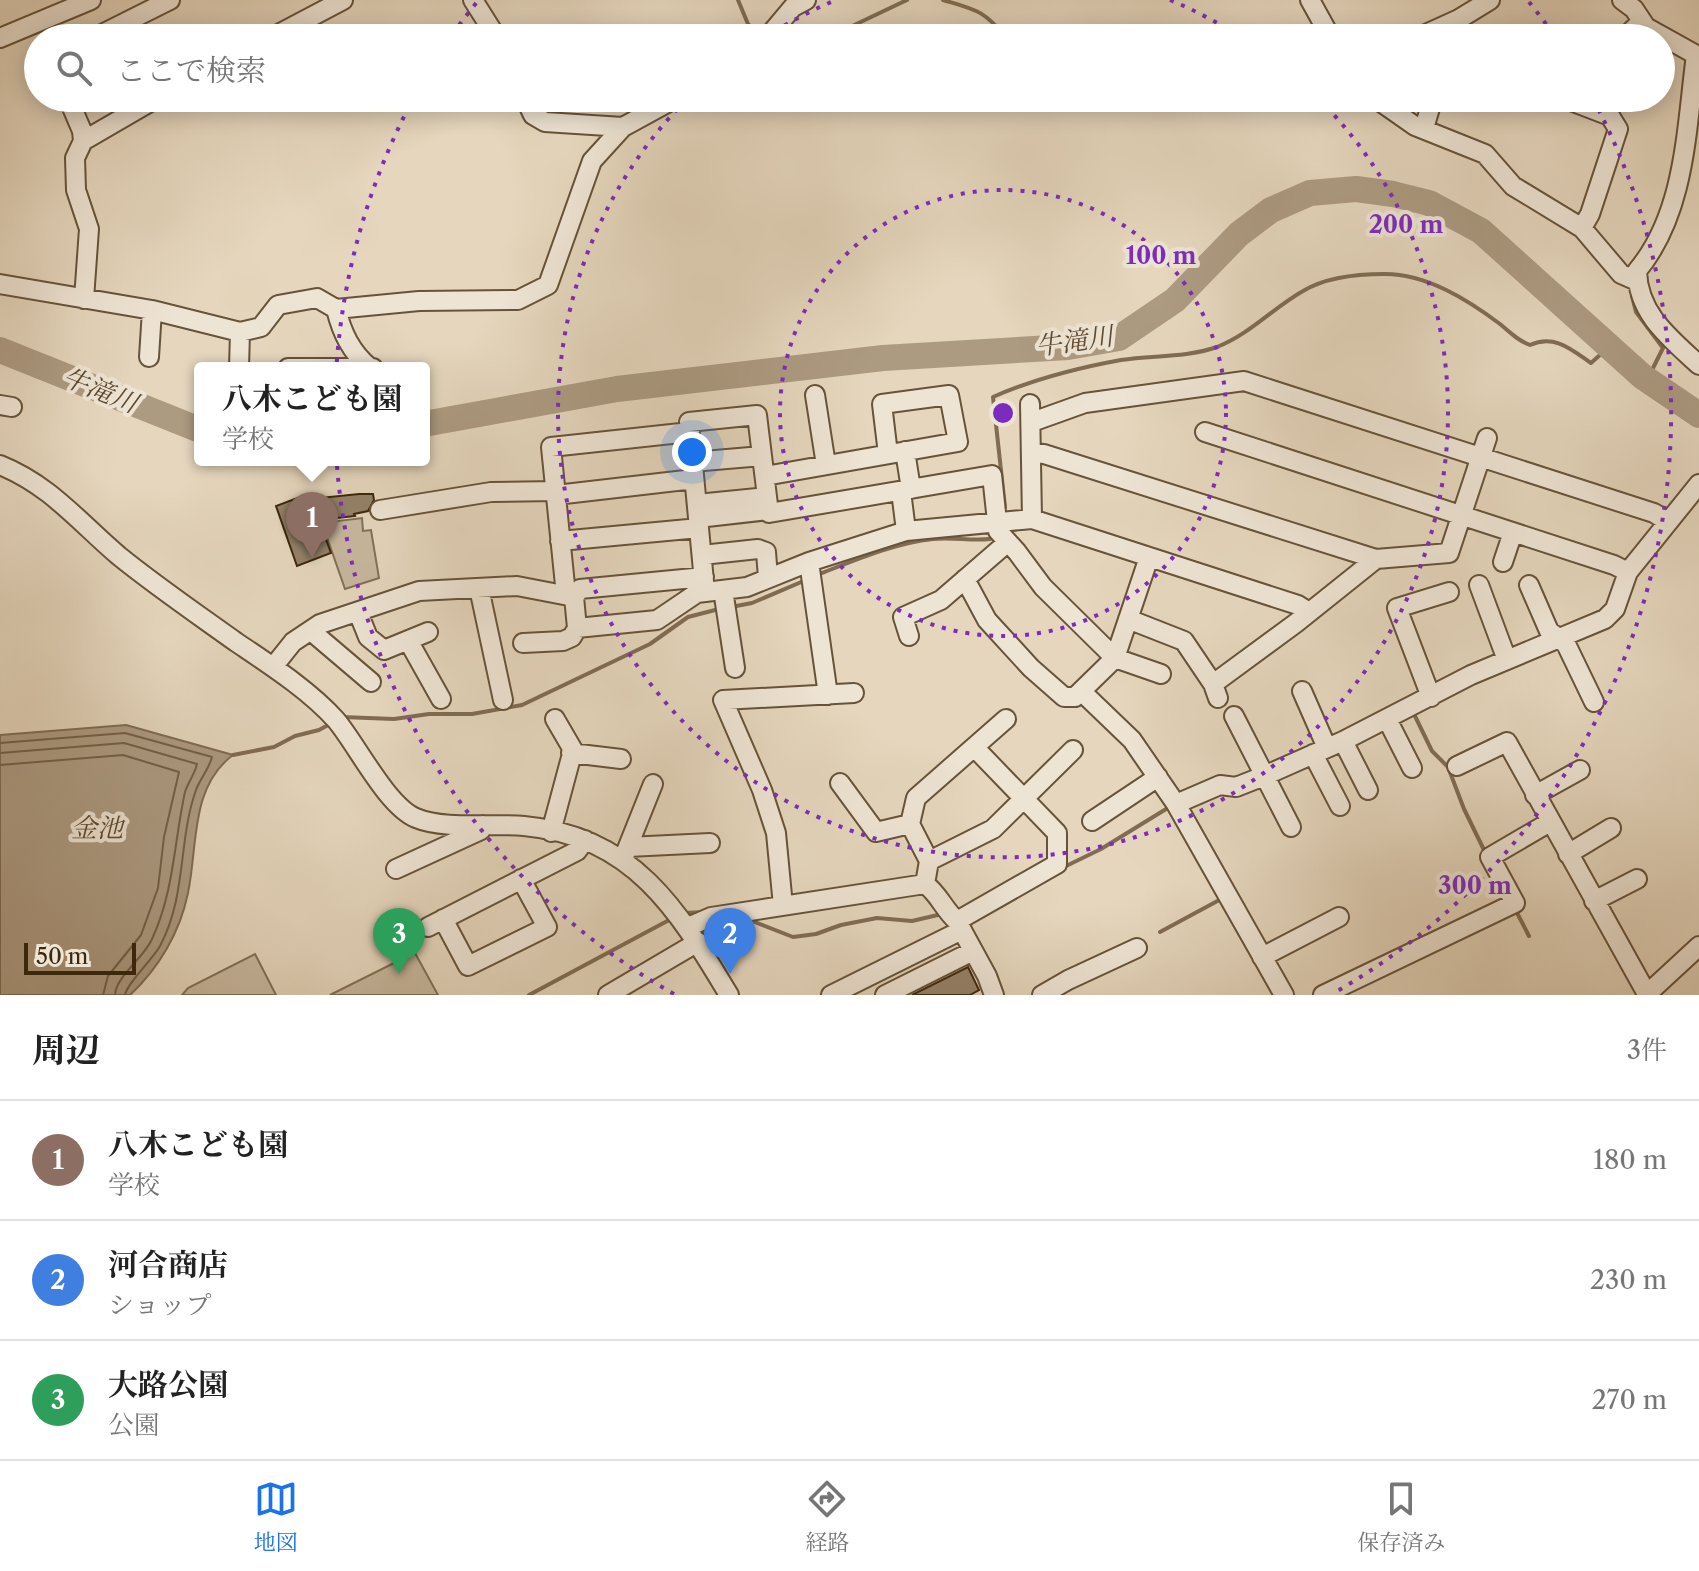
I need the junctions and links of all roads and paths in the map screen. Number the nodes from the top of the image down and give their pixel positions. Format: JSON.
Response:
{"nodes":[{"id":1,"x":91,"y":0,"type":"edge"},
{"id":2,"x":170,"y":0,"type":"edge"},
{"id":3,"x":343,"y":0,"type":"edge"},
{"id":4,"x":473,"y":0,"type":"edge"},
{"id":5,"x":806,"y":0,"type":"edge"},
{"id":6,"x":1310,"y":0,"type":"edge"},
{"id":7,"x":1490,"y":0,"type":"edge"},
{"id":8,"x":1622,"y":0,"type":"edge"},
{"id":9,"x":1642,"y":21,"type":"junction"},
{"id":10,"x":51,"y":24,"type":"edge"},
{"id":11,"x":122,"y":24,"type":"edge"},
{"id":12,"x":298,"y":24,"type":"edge"},
{"id":13,"x":488,"y":24,"type":"edge"},
{"id":14,"x":779,"y":24,"type":"edge"},
{"id":15,"x":1323,"y":24,"type":"edge"},
{"id":16,"x":1458,"y":24,"type":"edge"},
{"id":17,"x":1639,"y":24,"type":"edge"},
{"id":18,"x":1644,"y":24,"type":"edge"},
{"id":19,"x":24,"y":34,"type":"edge"},
{"id":20,"x":0,"y":38,"type":"edge"},
{"id":21,"x":1675,"y":38,"type":"edge"},
{"id":22,"x":1697,"y":46,"type":"edge"},
{"id":23,"x":74,"y":112,"type":"edge"},
{"id":24,"x":133,"y":112,"type":"edge"},
{"id":25,"x":532,"y":112,"type":"edge"},
{"id":26,"x":650,"y":112,"type":"edge"},
{"id":27,"x":1397,"y":112,"type":"edge"},
{"id":28,"x":1429,"y":112,"type":"edge"},
{"id":29,"x":1605,"y":112,"type":"edge"},
{"id":30,"x":1425,"y":125,"type":"dead end"},
{"id":31,"x":1693,"y":126,"type":"edge"},
{"id":32,"x":623,"y":127,"type":"junction"},
{"id":33,"x":83,"y":141,"type":"junction"},
{"id":34,"x":1582,"y":228,"type":"junction"},
{"id":35,"x":1637,"y":281,"type":"junction"},
{"id":36,"x":0,"y":284,"type":"edge"},
{"id":37,"x":84,"y":299,"type":"junction"},
{"id":38,"x":336,"y":309,"type":"junction"},
{"id":39,"x":152,"y":310,"type":"junction"},
{"id":40,"x":240,"y":332,"type":"junction"},
{"id":41,"x":149,"y":357,"type":"dead end"},
{"id":42,"x":239,"y":362,"type":"edge"},
{"id":43,"x":366,"y":362,"type":"edge"},
{"id":44,"x":1699,"y":365,"type":"edge"},
{"id":45,"x":815,"y":395,"type":"dead end"},
{"id":46,"x":690,"y":432,"type":"junction"},
{"id":47,"x":1205,"y":432,"type":"dead end"},
{"id":48,"x":1487,"y":438,"type":"dead end"},
{"id":49,"x":1033,"y":453,"type":"junction"},
{"id":50,"x":762,"y":456,"type":"junction"},
{"id":51,"x":1481,"y":457,"type":"junction"},
{"id":52,"x":0,"y":465,"type":"edge"},
{"id":53,"x":826,"y":465,"type":"junction"},
{"id":54,"x":693,"y":471,"type":"junction"},
{"id":55,"x":765,"y":476,"type":"junction"},
{"id":56,"x":1699,"y":484,"type":"edge"},
{"id":57,"x":906,"y":490,"type":"junction"},
{"id":58,"x":556,"y":493,"type":"junction"},
{"id":59,"x":768,"y":503,"type":"junction"},
{"id":60,"x":380,"y":510,"type":"dead end"},
{"id":61,"x":1462,"y":515,"type":"junction"},
{"id":62,"x":698,"y":517,"type":"junction"},
{"id":63,"x":1032,"y":519,"type":"junction"},
{"id":64,"x":1667,"y":521,"type":"junction"},
{"id":65,"x":996,"y":523,"type":"junction"},
{"id":66,"x":906,"y":531,"type":"junction"},
{"id":67,"x":1513,"y":532,"type":"junction"},
{"id":68,"x":560,"y":541,"type":"junction"},
{"id":69,"x":1008,"y":542,"type":"junction"},
{"id":70,"x":702,"y":555,"type":"junction"},
{"id":71,"x":1149,"y":557,"type":"junction"},
{"id":72,"x":1376,"y":559,"type":"junction"},
{"id":73,"x":809,"y":562,"type":"junction"},
{"id":74,"x":1503,"y":562,"type":"dead end"},
{"id":75,"x":1628,"y":572,"type":"junction"},
{"id":76,"x":768,"y":578,"type":"junction"},
{"id":77,"x":965,"y":579,"type":"junction"},
{"id":78,"x":1479,"y":585,"type":"dead end"},
{"id":79,"x":1529,"y":585,"type":"dead end"},
{"id":80,"x":710,"y":586,"type":"junction"},
{"id":81,"x":479,"y":588,"type":"junction"},
{"id":82,"x":1449,"y":592,"type":"dead end"},
{"id":83,"x":570,"y":596,"type":"junction"},
{"id":84,"x":358,"y":612,"type":"junction"},
{"id":85,"x":1309,"y":612,"type":"junction"},
{"id":86,"x":1128,"y":619,"type":"junction"},
{"id":87,"x":577,"y":628,"type":"junction"},
{"id":88,"x":311,"y":631,"type":"junction"},
{"id":89,"x":428,"y":632,"type":"dead end"},
{"id":90,"x":909,"y":636,"type":"dead end"},
{"id":91,"x":1558,"y":638,"type":"junction"},
{"id":92,"x":409,"y":642,"type":"junction"},
{"id":93,"x":523,"y":643,"type":"dead end"},
{"id":94,"x":1115,"y":658,"type":"junction"},
{"id":95,"x":1507,"y":660,"type":"junction"},
{"id":96,"x":273,"y":667,"type":"junction"},
{"id":97,"x":735,"y":668,"type":"dead end"},
{"id":98,"x":1161,"y":674,"type":"dead end"},
{"id":99,"x":371,"y":682,"type":"dead end"},
{"id":100,"x":1081,"y":691,"type":"junction"},
{"id":101,"x":1302,"y":691,"type":"dead end"},
{"id":102,"x":854,"y":693,"type":"dead end"},
{"id":103,"x":828,"y":695,"type":"junction"},
{"id":104,"x":1431,"y":697,"type":"junction"},
{"id":105,"x":441,"y":699,"type":"dead end"},
{"id":106,"x":503,"y":700,"type":"dead end"},
{"id":107,"x":1594,"y":702,"type":"dead end"},
{"id":108,"x":1234,"y":716,"type":"dead end"},
{"id":109,"x":555,"y":719,"type":"dead end"},
{"id":110,"x":1006,"y":719,"type":"dead end"},
{"id":111,"x":1387,"y":719,"type":"junction"},
{"id":112,"x":974,"y":747,"type":"junction"},
{"id":113,"x":1328,"y":748,"type":"junction"},
{"id":114,"x":1073,"y":750,"type":"dead end"},
{"id":115,"x":571,"y":753,"type":"junction"},
{"id":116,"x":621,"y":759,"type":"dead end"},
{"id":117,"x":1457,"y":766,"type":"dead end"},
{"id":118,"x":1412,"y":768,"type":"dead end"},
{"id":119,"x":1580,"y":770,"type":"dead end"},
{"id":120,"x":1264,"y":776,"type":"junction"},
{"id":121,"x":1158,"y":777,"type":"junction"},
{"id":122,"x":840,"y":783,"type":"dead end"},
{"id":123,"x":653,"y":784,"type":"dead end"},
{"id":124,"x":1368,"y":790,"type":"dead end"},
{"id":125,"x":1535,"y":795,"type":"junction"},
{"id":126,"x":1026,"y":798,"type":"junction"},
{"id":127,"x":1176,"y":804,"type":"junction"},
{"id":128,"x":1340,"y":806,"type":"dead end"},
{"id":129,"x":1092,"y":821,"type":"dead end"},
{"id":130,"x":1550,"y":822,"type":"junction"},
{"id":131,"x":910,"y":824,"type":"junction"},
{"id":132,"x":483,"y":825,"type":"junction"},
{"id":133,"x":1291,"y":827,"type":"dead end"},
{"id":134,"x":1611,"y":828,"type":"dead end"},
{"id":135,"x":551,"y":832,"type":"junction"},
{"id":136,"x":585,"y":840,"type":"junction"},
{"id":137,"x":710,"y":843,"type":"dead end"},
{"id":138,"x":625,"y":853,"type":"junction"},
{"id":139,"x":1568,"y":854,"type":"junction"},
{"id":140,"x":929,"y":861,"type":"junction"},
{"id":141,"x":396,"y":869,"type":"dead end"},
{"id":142,"x":521,"y":879,"type":"junction"},
{"id":143,"x":1637,"y":879,"type":"dead end"},
{"id":144,"x":925,"y":884,"type":"junction"},
{"id":145,"x":1594,"y":901,"type":"junction"},
{"id":146,"x":783,"y":906,"type":"junction"},
{"id":147,"x":1339,"y":917,"type":"dead end"},
{"id":148,"x":959,"y":925,"type":"junction"},
{"id":149,"x":693,"y":934,"type":"junction"},
{"id":150,"x":1699,"y":946,"type":"edge"},
{"id":151,"x":1137,"y":948,"type":"dead end"},
{"id":152,"x":973,"y":951,"type":"junction"},
{"id":153,"x":1262,"y":957,"type":"junction"},
{"id":154,"x":895,"y":993,"type":"edge"},
{"id":155,"x":989,"y":993,"type":"edge"},
{"id":156,"x":608,"y":995,"type":"edge"},
{"id":157,"x":729,"y":995,"type":"edge"},
{"id":158,"x":831,"y":995,"type":"edge"},
{"id":159,"x":1042,"y":995,"type":"edge"},
{"id":160,"x":1284,"y":995,"type":"edge"},
{"id":161,"x":1323,"y":995,"type":"edge"},
{"id":162,"x":1647,"y":995,"type":"edge"}],
"edges":[{"from":1,"to":10,"type":"street"},
{"from":2,"to":11,"type":"street"},
{"from":3,"to":12,"type":"street"},
{"from":4,"to":13,"type":"street"},
{"from":5,"to":14,"type":"street"},
{"from":6,"to":15,"type":"street"},
{"from":7,"to":16,"type":"street"},
{"from":8,"to":9,"type":"street"},
{"from":9,"to":17,"type":"street"},
{"from":9,"to":18,"type":"street"},
{"from":19,"to":20,"type":"street"},
{"from":21,"to":22,"type":"street"},
{"from":22,"to":31,"type":"street"},
{"from":23,"to":33,"type":"street"},
{"from":24,"to":33,"type":"street"},
{"from":25,"to":32,"type":"street"},
{"from":26,"to":32,"type":"street"},
{"from":27,"to":34,"type":"street"},
{"from":28,"to":30,"type":"street"},
{"from":29,"to":34,"type":"street"},
{"from":31,"to":35,"type":"street"},
{"from":32,"to":38,"type":"street"},
{"from":33,"to":37,"type":"street"},
{"from":34,"to":35,"type":"street"},
{"from":35,"to":44,"type":"street"},
{"from":36,"to":37,"type":"street"},
{"from":37,"to":39,"type":"street"},
{"from":38,"to":40,"type":"street"},
{"from":38,"to":43,"type":"street"},
{"from":39,"to":40,"type":"street"},
{"from":39,"to":41,"type":"street"},
{"from":40,"to":42,"type":"street"},
{"from":45,"to":53,"type":"street"},
{"from":46,"to":50,"type":"street"},
{"from":46,"to":54,"type":"street"},
{"from":46,"to":58,"type":"street"},
{"from":47,"to":61,"type":"street"},
{"from":48,"to":51,"type":"street"},
{"from":49,"to":51,"type":"street"},
{"from":49,"to":63,"type":"street"},
{"from":49,"to":72,"type":"street"},
{"from":50,"to":54,"type":"street"},
{"from":50,"to":55,"type":"street"},
{"from":51,"to":61,"type":"street"},
{"from":51,"to":64,"type":"street"},
{"from":52,"to":96,"type":"street"},
{"from":53,"to":55,"type":"street"},
{"from":53,"to":57,"type":"street"},
{"from":54,"to":58,"type":"street"},
{"from":54,"to":62,"type":"street"},
{"from":55,"to":59,"type":"street"},
{"from":56,"to":64,"type":"street"},
{"from":57,"to":59,"type":"street"},
{"from":57,"to":65,"type":"street"},
{"from":57,"to":66,"type":"street"},
{"from":58,"to":60,"type":"street"},
{"from":58,"to":68,"type":"street"},
{"from":59,"to":62,"type":"street"},
{"from":61,"to":67,"type":"street"},
{"from":61,"to":72,"type":"street"},
{"from":62,"to":68,"type":"street"},
{"from":62,"to":70,"type":"street"},
{"from":63,"to":65,"type":"street"},
{"from":63,"to":71,"type":"street"},
{"from":64,"to":75,"type":"street"},
{"from":65,"to":66,"type":"street"},
{"from":65,"to":69,"type":"street"},
{"from":66,"to":73,"type":"street"},
{"from":67,"to":74,"type":"street"},
{"from":67,"to":75,"type":"street"},
{"from":68,"to":83,"type":"street"},
{"from":69,"to":77,"type":"street"},
{"from":69,"to":94,"type":"street"},
{"from":70,"to":76,"type":"street"},
{"from":70,"to":80,"type":"street"},
{"from":71,"to":85,"type":"street"},
{"from":71,"to":86,"type":"street"},
{"from":72,"to":85,"type":"street"},
{"from":73,"to":76,"type":"street"},
{"from":73,"to":103,"type":"street"},
{"from":75,"to":91,"type":"street"},
{"from":76,"to":80,"type":"street"},
{"from":77,"to":90,"type":"street"},
{"from":77,"to":100,"type":"street"},
{"from":78,"to":95,"type":"street"},
{"from":79,"to":91,"type":"street"},
{"from":80,"to":83,"type":"street"},
{"from":80,"to":87,"type":"street"},
{"from":80,"to":97,"type":"street"},
{"from":81,"to":83,"type":"street"},
{"from":81,"to":84,"type":"street"},
{"from":81,"to":106,"type":"street"},
{"from":82,"to":104,"type":"street"},
{"from":83,"to":87,"type":"street"},
{"from":84,"to":88,"type":"street"},
{"from":84,"to":92,"type":"street"},
{"from":85,"to":86,"type":"street"},
{"from":86,"to":94,"type":"street"},
{"from":87,"to":93,"type":"street"},
{"from":88,"to":96,"type":"street"},
{"from":88,"to":99,"type":"street"},
{"from":89,"to":92,"type":"street"},
{"from":91,"to":95,"type":"street"},
{"from":91,"to":107,"type":"street"},
{"from":92,"to":105,"type":"street"},
{"from":94,"to":98,"type":"street"},
{"from":94,"to":100,"type":"street"},
{"from":95,"to":104,"type":"street"},
{"from":96,"to":132,"type":"street"},
{"from":100,"to":121,"type":"street"},
{"from":101,"to":113,"type":"street"},
{"from":102,"to":103,"type":"street"},
{"from":103,"to":146,"type":"street"},
{"from":104,"to":111,"type":"street"},
{"from":108,"to":120,"type":"street"},
{"from":109,"to":115,"type":"street"},
{"from":110,"to":112,"type":"street"},
{"from":111,"to":113,"type":"street"},
{"from":111,"to":118,"type":"street"},
{"from":112,"to":126,"type":"street"},
{"from":112,"to":131,"type":"street"},
{"from":113,"to":120,"type":"street"},
{"from":113,"to":124,"type":"street"},
{"from":113,"to":128,"type":"street"},
{"from":114,"to":126,"type":"street"},
{"from":115,"to":116,"type":"street"},
{"from":115,"to":135,"type":"street"},
{"from":117,"to":125,"type":"street"},
{"from":119,"to":125,"type":"street"},
{"from":120,"to":127,"type":"street"},
{"from":120,"to":133,"type":"street"},
{"from":121,"to":127,"type":"street"},
{"from":121,"to":129,"type":"street"},
{"from":122,"to":131,"type":"street"},
{"from":123,"to":138,"type":"street"},
{"from":125,"to":130,"type":"street"},
{"from":126,"to":140,"type":"street"},
{"from":126,"to":148,"type":"street"},
{"from":127,"to":153,"type":"street"},
{"from":130,"to":139,"type":"street"},
{"from":130,"to":161,"type":"street"},
{"from":131,"to":140,"type":"street"},
{"from":132,"to":135,"type":"street"},
{"from":132,"to":141,"type":"street"},
{"from":134,"to":139,"type":"street"},
{"from":135,"to":136,"type":"street"},
{"from":136,"to":138,"type":"street"},
{"from":136,"to":142,"type":"street"},
{"from":137,"to":138,"type":"street"},
{"from":138,"to":149,"type":"street"},
{"from":139,"to":145,"type":"street"},
{"from":140,"to":144,"type":"street"},
{"from":142,"to":142,"type":"street"},
{"from":143,"to":145,"type":"street"},
{"from":144,"to":146,"type":"street"},
{"from":144,"to":148,"type":"street"},
{"from":145,"to":162,"type":"street"},
{"from":146,"to":149,"type":"street"},
{"from":147,"to":153,"type":"street"},
{"from":148,"to":152,"type":"street"},
{"from":148,"to":158,"type":"street"},
{"from":149,"to":156,"type":"street"},
{"from":149,"to":157,"type":"street"},
{"from":150,"to":162,"type":"street"},
{"from":151,"to":159,"type":"street"},
{"from":152,"to":154,"type":"street"},
{"from":152,"to":155,"type":"street"},
{"from":153,"to":160,"type":"street"}]}
